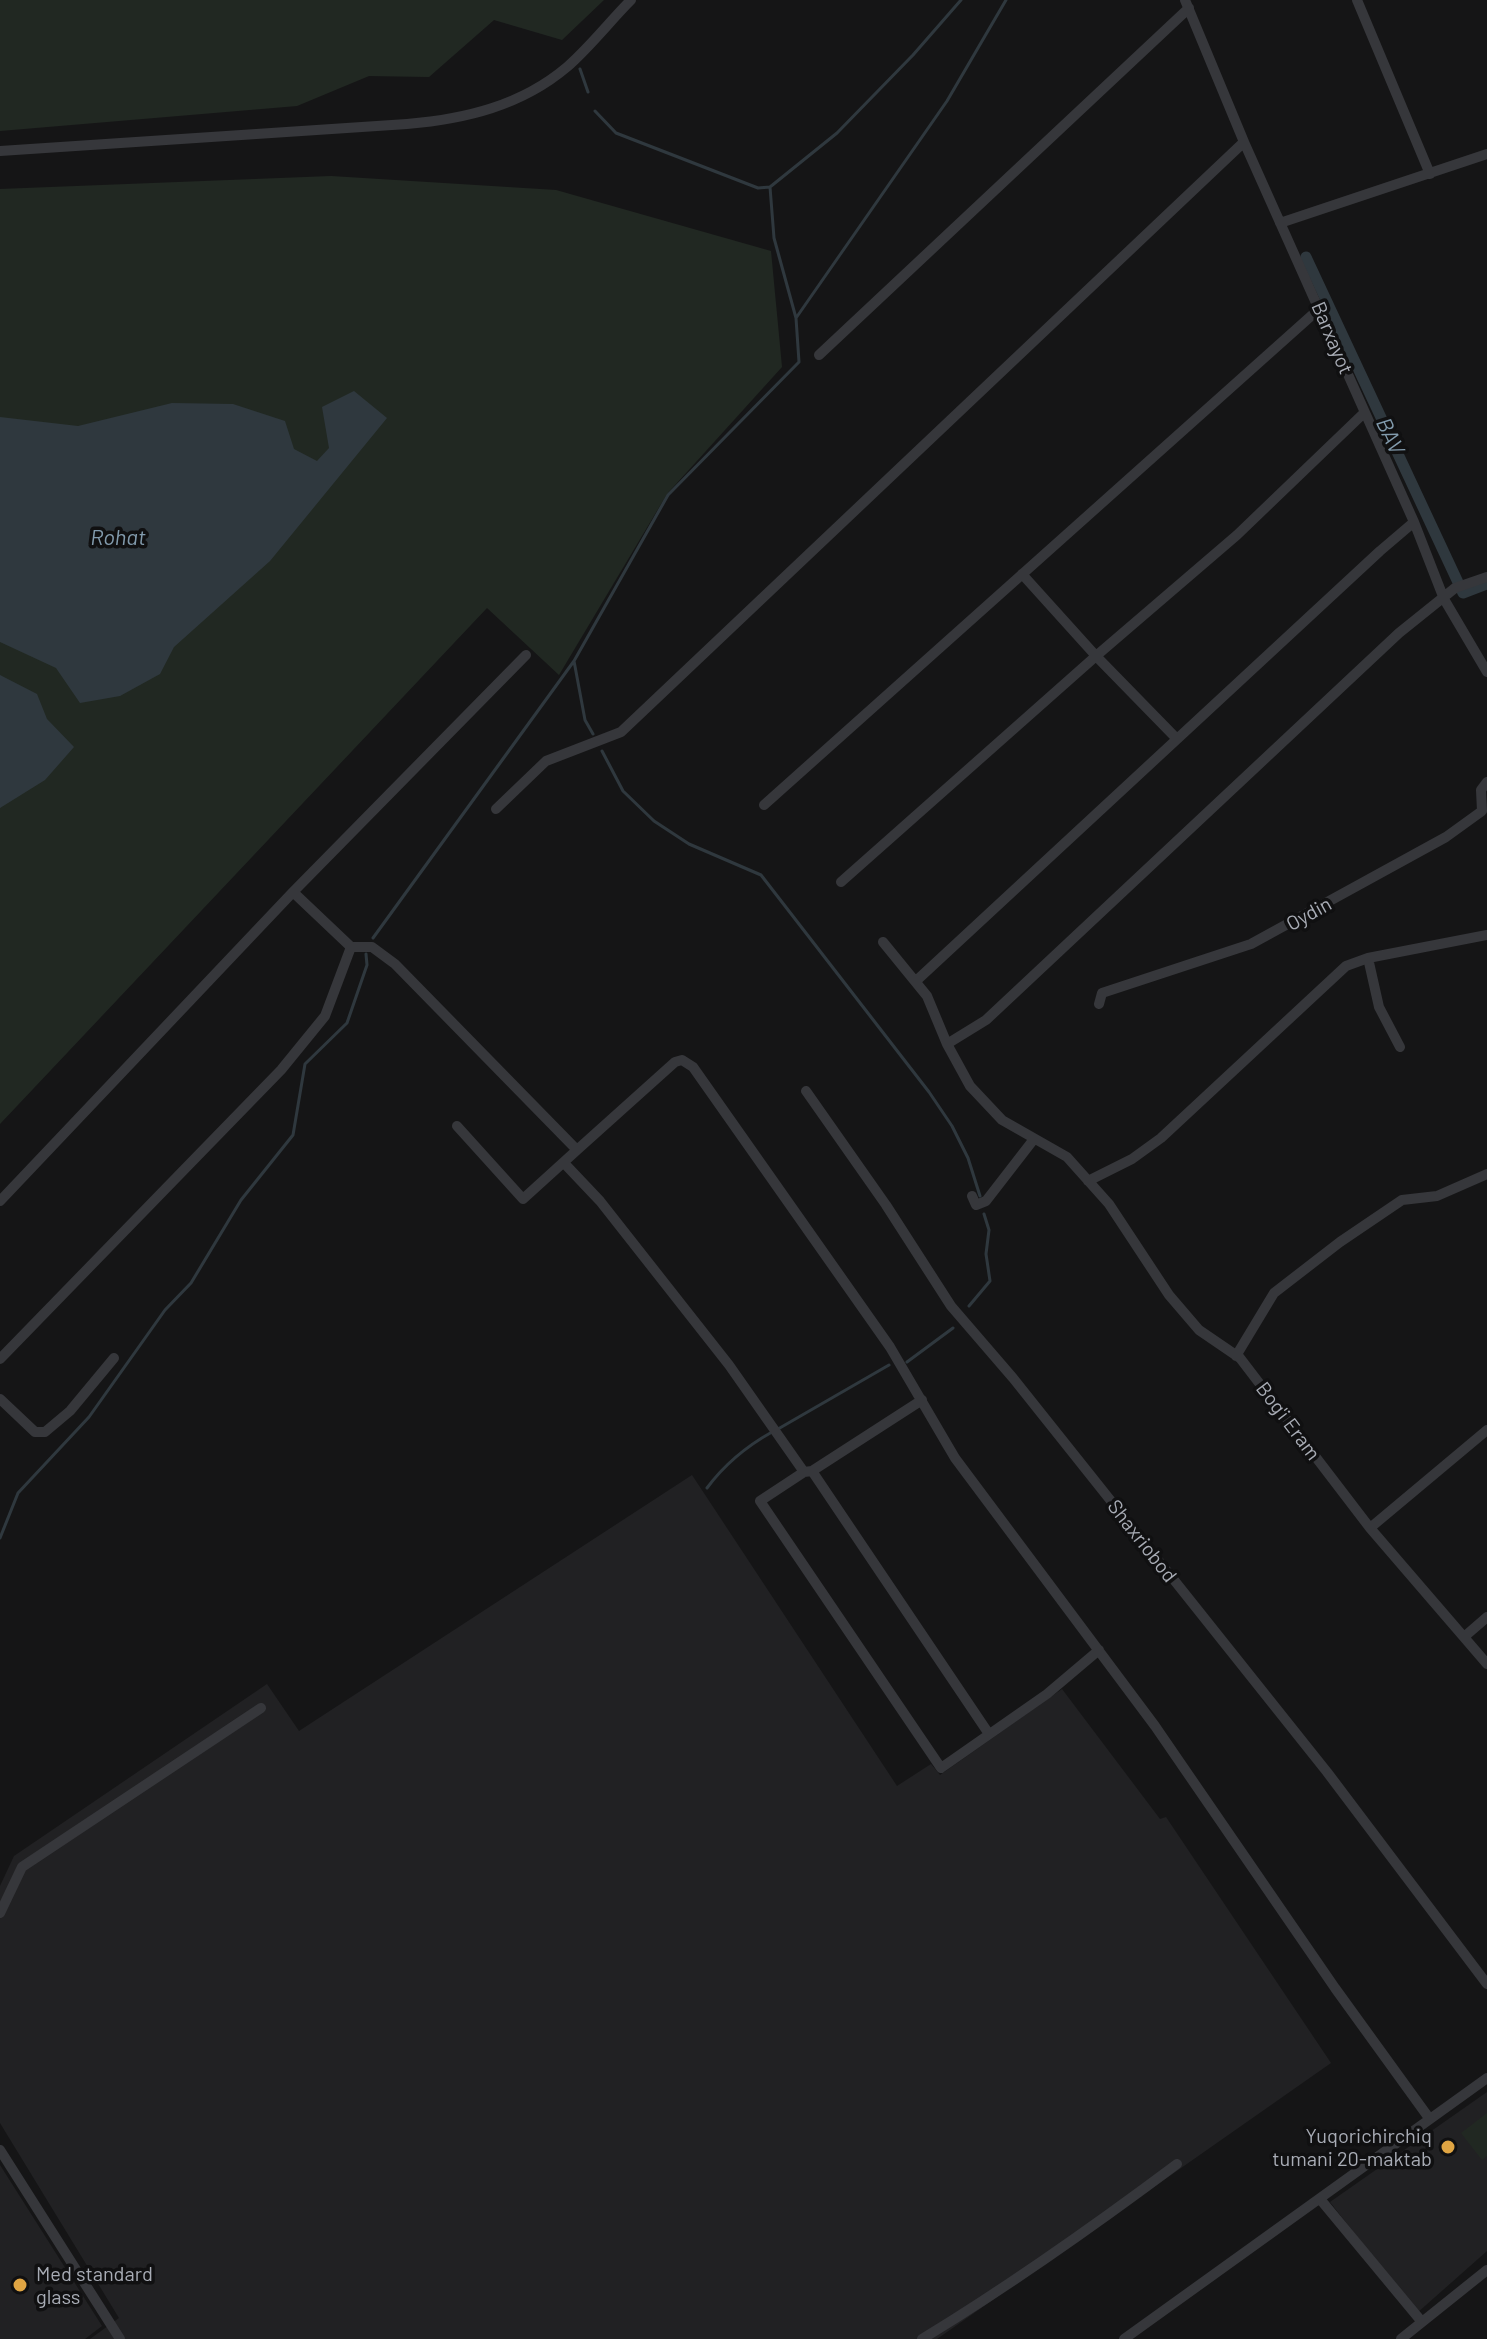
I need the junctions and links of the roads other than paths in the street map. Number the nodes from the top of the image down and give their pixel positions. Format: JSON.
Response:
{"nodes":[{"id":1,"x":631,"y":0,"type":"edge"},
{"id":2,"x":1357,"y":0,"type":"edge"},
{"id":3,"x":1187,"y":4,"type":"edge"},
{"id":4,"x":1244,"y":142,"type":"junction"},
{"id":5,"x":0,"y":151,"type":"edge"},
{"id":6,"x":1487,"y":154,"type":"edge"},
{"id":7,"x":1430,"y":174,"type":"junction"},
{"id":8,"x":1280,"y":223,"type":"junction"},
{"id":9,"x":1320,"y":308,"type":"junction"},
{"id":10,"x":819,"y":355,"type":"dead end"},
{"id":11,"x":1364,"y":413,"type":"junction"},
{"id":12,"x":1414,"y":522,"type":"junction"},
{"id":13,"x":1022,"y":574,"type":"junction"},
{"id":14,"x":1487,"y":577,"type":"edge"},
{"id":15,"x":1444,"y":599,"type":"junction"},
{"id":16,"x":526,"y":655,"type":"dead end"},
{"id":17,"x":1096,"y":656,"type":"junction"},
{"id":18,"x":1487,"y":672,"type":"edge"},
{"id":19,"x":1177,"y":739,"type":"junction"},
{"id":20,"x":1487,"y":782,"type":"edge"},
{"id":21,"x":764,"y":805,"type":"dead end"},
{"id":22,"x":496,"y":809,"type":"dead end"},
{"id":23,"x":841,"y":882,"type":"dead end"},
{"id":24,"x":293,"y":892,"type":"junction"},
{"id":25,"x":1487,"y":935,"type":"edge"},
{"id":26,"x":883,"y":942,"type":"dead end"},
{"id":27,"x":351,"y":947,"type":"junction"},
{"id":28,"x":1368,"y":958,"type":"junction"},
{"id":29,"x":916,"y":981,"type":"junction"},
{"id":30,"x":1099,"y":1004,"type":"dead end"},
{"id":31,"x":947,"y":1044,"type":"junction"},
{"id":32,"x":1400,"y":1047,"type":"dead end"},
{"id":33,"x":806,"y":1091,"type":"dead end"},
{"id":34,"x":457,"y":1126,"type":"dead end"},
{"id":35,"x":1034,"y":1139,"type":"junction"},
{"id":36,"x":577,"y":1150,"type":"junction"},
{"id":37,"x":564,"y":1163,"type":"junction"},
{"id":38,"x":1487,"y":1174,"type":"edge"},
{"id":39,"x":1088,"y":1181,"type":"junction"},
{"id":40,"x":972,"y":1196,"type":"dead end"},
{"id":41,"x":0,"y":1201,"type":"edge"},
{"id":42,"x":1236,"y":1356,"type":"junction"},
{"id":43,"x":114,"y":1358,"type":"dead end"},
{"id":44,"x":0,"y":1359,"type":"edge"},
{"id":45,"x":0,"y":1399,"type":"edge"},
{"id":46,"x":922,"y":1400,"type":"junction"},
{"id":47,"x":1487,"y":1430,"type":"edge"},
{"id":48,"x":808,"y":1472,"type":"junction"},
{"id":49,"x":1370,"y":1528,"type":"junction"},
{"id":50,"x":1487,"y":1617,"type":"edge"},
{"id":51,"x":1464,"y":1637,"type":"junction"},
{"id":52,"x":1099,"y":1650,"type":"junction"},
{"id":53,"x":1487,"y":1664,"type":"edge"},
{"id":54,"x":261,"y":1708,"type":"dead end"},
{"id":55,"x":989,"y":1734,"type":"junction"},
{"id":56,"x":0,"y":1913,"type":"edge"},
{"id":57,"x":1487,"y":1984,"type":"edge"},
{"id":58,"x":1487,"y":2078,"type":"edge"},
{"id":59,"x":1429,"y":2118,"type":"junction"},
{"id":60,"x":0,"y":2150,"type":"edge"},
{"id":61,"x":1177,"y":2164,"type":"dead end"},
{"id":62,"x":1320,"y":2199,"type":"junction"},
{"id":63,"x":1487,"y":2270,"type":"edge"},
{"id":64,"x":1422,"y":2322,"type":"junction"},
{"id":65,"x":120,"y":2339,"type":"edge"},
{"id":66,"x":922,"y":2339,"type":"edge"},
{"id":67,"x":1124,"y":2339,"type":"edge"},
{"id":68,"x":1401,"y":2339,"type":"edge"}],
"edges":[{"from":1,"to":5,"type":"street"},
{"from":2,"to":7,"type":"street"},
{"from":3,"to":4,"type":"street","name":"Barxayot"},
{"from":3,"to":10,"type":"street"},
{"from":4,"to":8,"type":"street","name":"Barxayot"},
{"from":4,"to":22,"type":"street"},
{"from":6,"to":7,"type":"street"},
{"from":7,"to":8,"type":"street"},
{"from":8,"to":9,"type":"street","name":"Barxayot"},
{"from":9,"to":11,"type":"street","name":"Barxayot"},
{"from":9,"to":13,"type":"street"},
{"from":11,"to":12,"type":"street","name":"Barxayot"},
{"from":11,"to":17,"type":"street"},
{"from":12,"to":15,"type":"street","name":"Barxayot"},
{"from":12,"to":19,"type":"street"},
{"from":13,"to":17,"type":"street"},
{"from":13,"to":21,"type":"street"},
{"from":14,"to":15,"type":"street"},
{"from":15,"to":18,"type":"street","name":"Barxayot"},
{"from":15,"to":31,"type":"street"},
{"from":16,"to":24,"type":"street"},
{"from":17,"to":19,"type":"street"},
{"from":17,"to":23,"type":"street"},
{"from":19,"to":29,"type":"street"},
{"from":20,"to":30,"type":"street","name":"Oydin"},
{"from":24,"to":27,"type":"street"},
{"from":24,"to":41,"type":"street"},
{"from":25,"to":28,"type":"street"},
{"from":26,"to":29,"type":"street","name":"Bog'i Eram"},
{"from":27,"to":36,"type":"street"},
{"from":27,"to":44,"type":"street"},
{"from":28,"to":32,"type":"street"},
{"from":28,"to":39,"type":"street"},
{"from":29,"to":31,"type":"street","name":"Bog'i Eram"},
{"from":31,"to":35,"type":"street","name":"Bog'i Eram"},
{"from":33,"to":57,"type":"street","name":"Shaxriobod"},
{"from":34,"to":37,"type":"street"},
{"from":35,"to":39,"type":"street","name":"Bog'i Eram"},
{"from":35,"to":40,"type":"street"},
{"from":36,"to":37,"type":"street"},
{"from":36,"to":46,"type":"street"},
{"from":37,"to":48,"type":"street"},
{"from":38,"to":42,"type":"street"},
{"from":39,"to":42,"type":"street","name":"Bog'i Eram"},
{"from":42,"to":49,"type":"street","name":"Bog'i Eram"},
{"from":43,"to":45,"type":"street"},
{"from":46,"to":48,"type":"street"},
{"from":46,"to":52,"type":"street"},
{"from":47,"to":49,"type":"street"},
{"from":48,"to":55,"type":"street"},
{"from":48,"to":55,"type":"street"},
{"from":49,"to":51,"type":"street","name":"Bog'i Eram"},
{"from":50,"to":51,"type":"street"},
{"from":51,"to":53,"type":"street","name":"Bog'i Eram"},
{"from":52,"to":55,"type":"street"},
{"from":52,"to":59,"type":"street"},
{"from":54,"to":56,"type":"street"},
{"from":58,"to":59,"type":"street"},
{"from":59,"to":62,"type":"street"},
{"from":60,"to":65,"type":"street"},
{"from":61,"to":66,"type":"street"},
{"from":62,"to":64,"type":"street"},
{"from":62,"to":67,"type":"street"},
{"from":63,"to":64,"type":"street"},
{"from":64,"to":68,"type":"street"}]}
